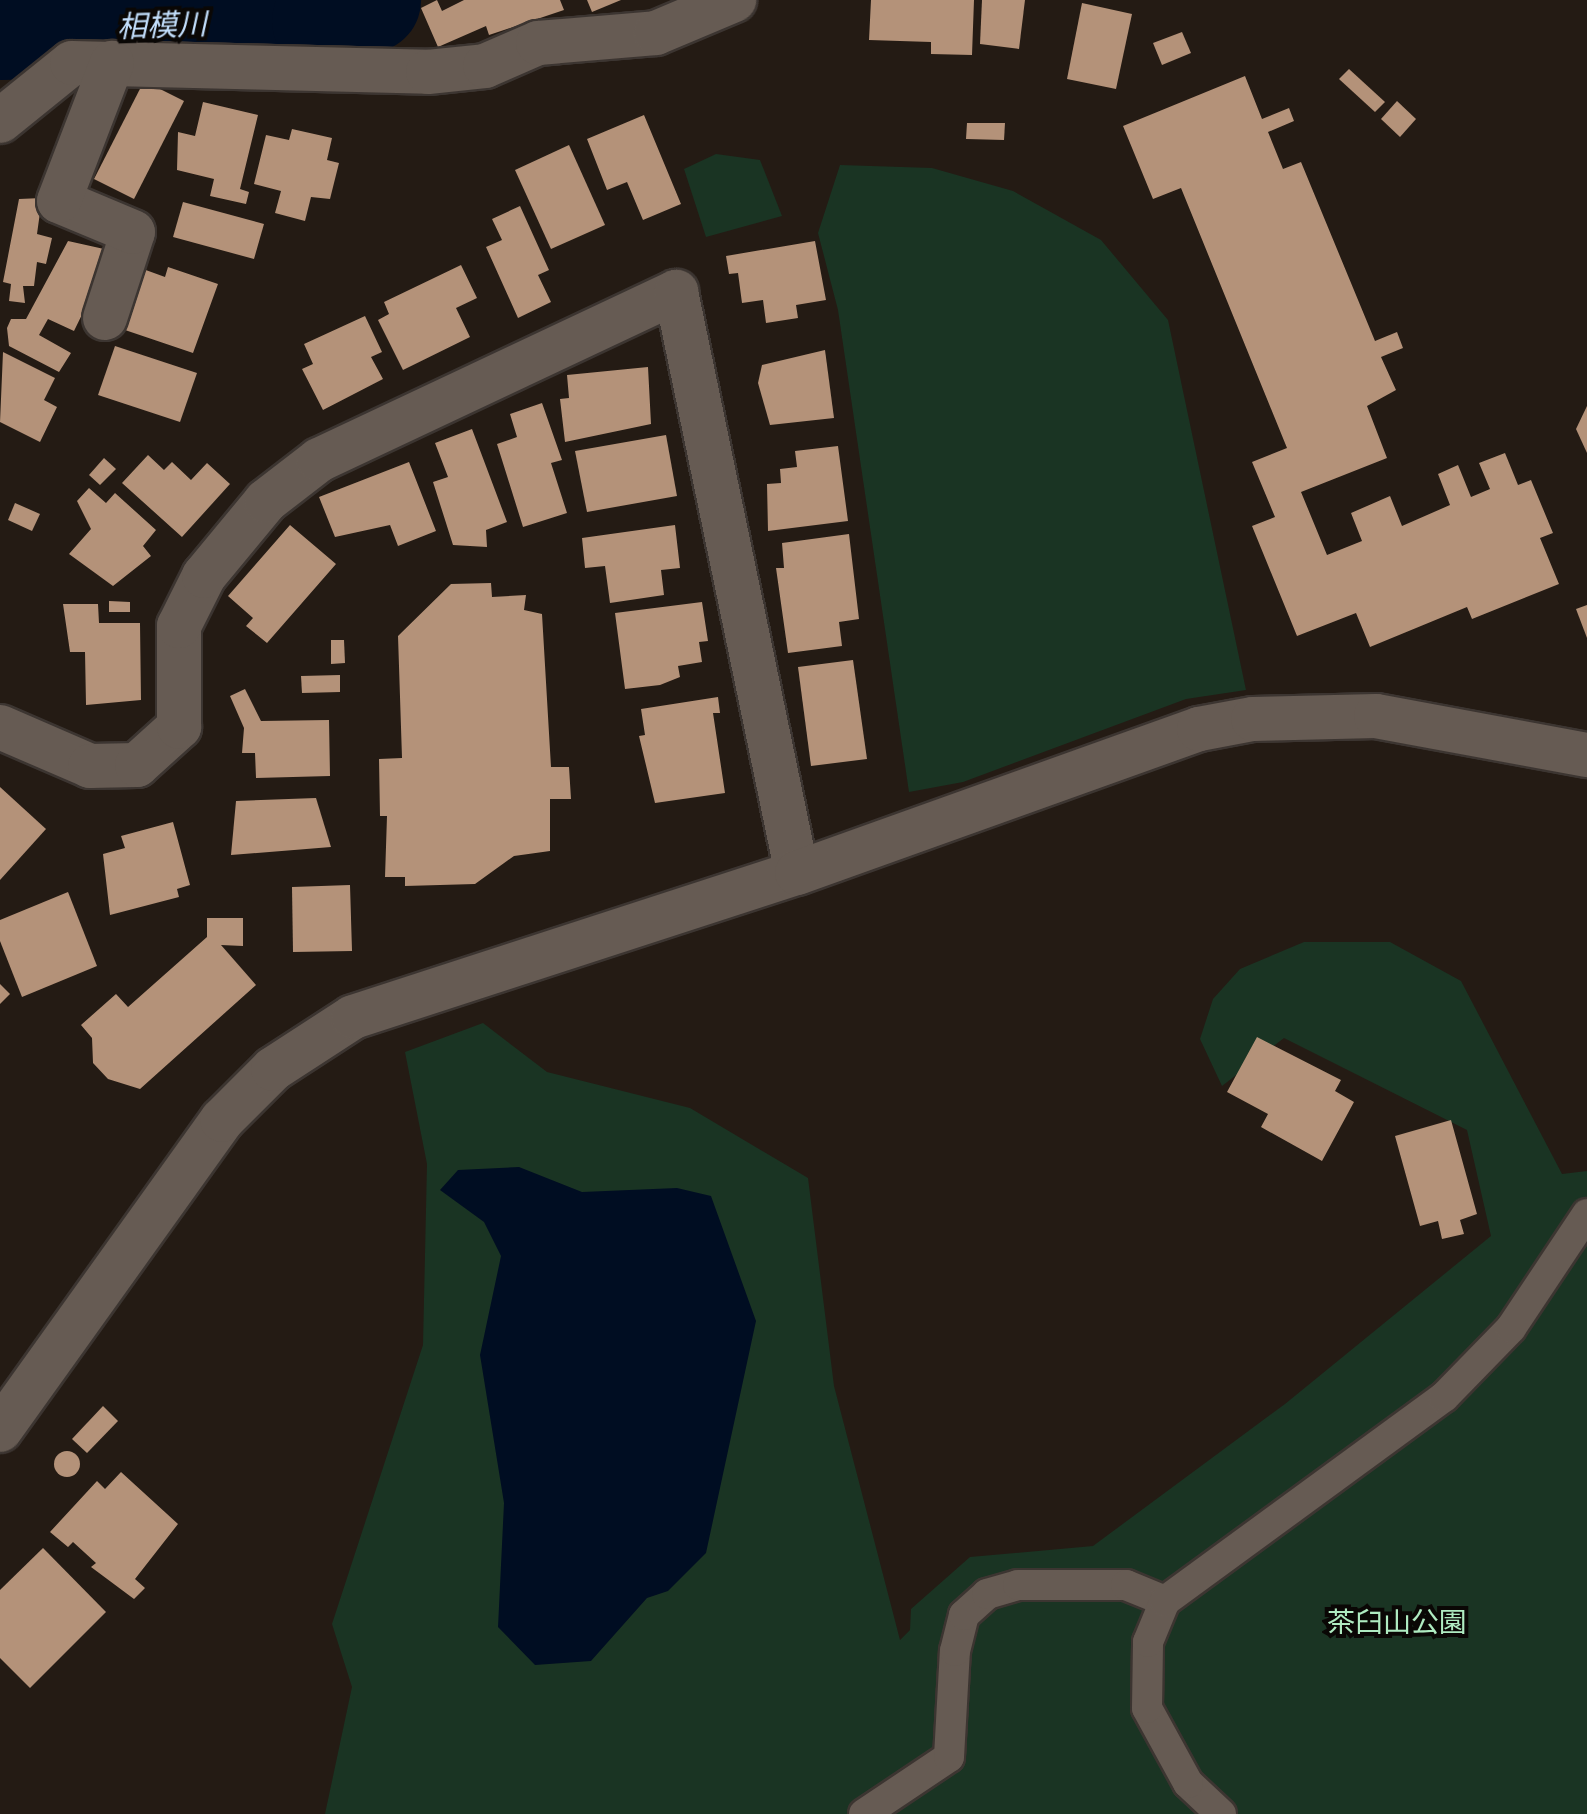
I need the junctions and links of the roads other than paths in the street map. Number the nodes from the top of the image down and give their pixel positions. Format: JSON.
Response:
{"nodes":[{"id":1,"x":734,"y":0,"type":"edge"},
{"id":2,"x":112,"y":63,"type":"junction"},
{"id":3,"x":0,"y":121,"type":"edge"},
{"id":4,"x":105,"y":318,"type":"dead end"},
{"id":5,"x":0,"y":727,"type":"edge"},
{"id":6,"x":1587,"y":755,"type":"edge"},
{"id":7,"x":797,"y":873,"type":"junction"},
{"id":8,"x":1587,"y":1214,"type":"edge"},
{"id":9,"x":0,"y":1430,"type":"edge"},
{"id":10,"x":1165,"y":1601,"type":"junction"},
{"id":11,"x":864,"y":1814,"type":"edge"},
{"id":12,"x":1221,"y":1814,"type":"edge"}],
"edges":[{"from":1,"to":2,"type":"street"},
{"from":2,"to":3,"type":"street"},
{"from":2,"to":4,"type":"street"},
{"from":5,"to":7,"type":"street"},
{"from":6,"to":7,"type":"street"},
{"from":7,"to":9,"type":"street"},
{"from":8,"to":10,"type":"lane"},
{"from":10,"to":11,"type":"lane"},
{"from":10,"to":12,"type":"lane"}]}
